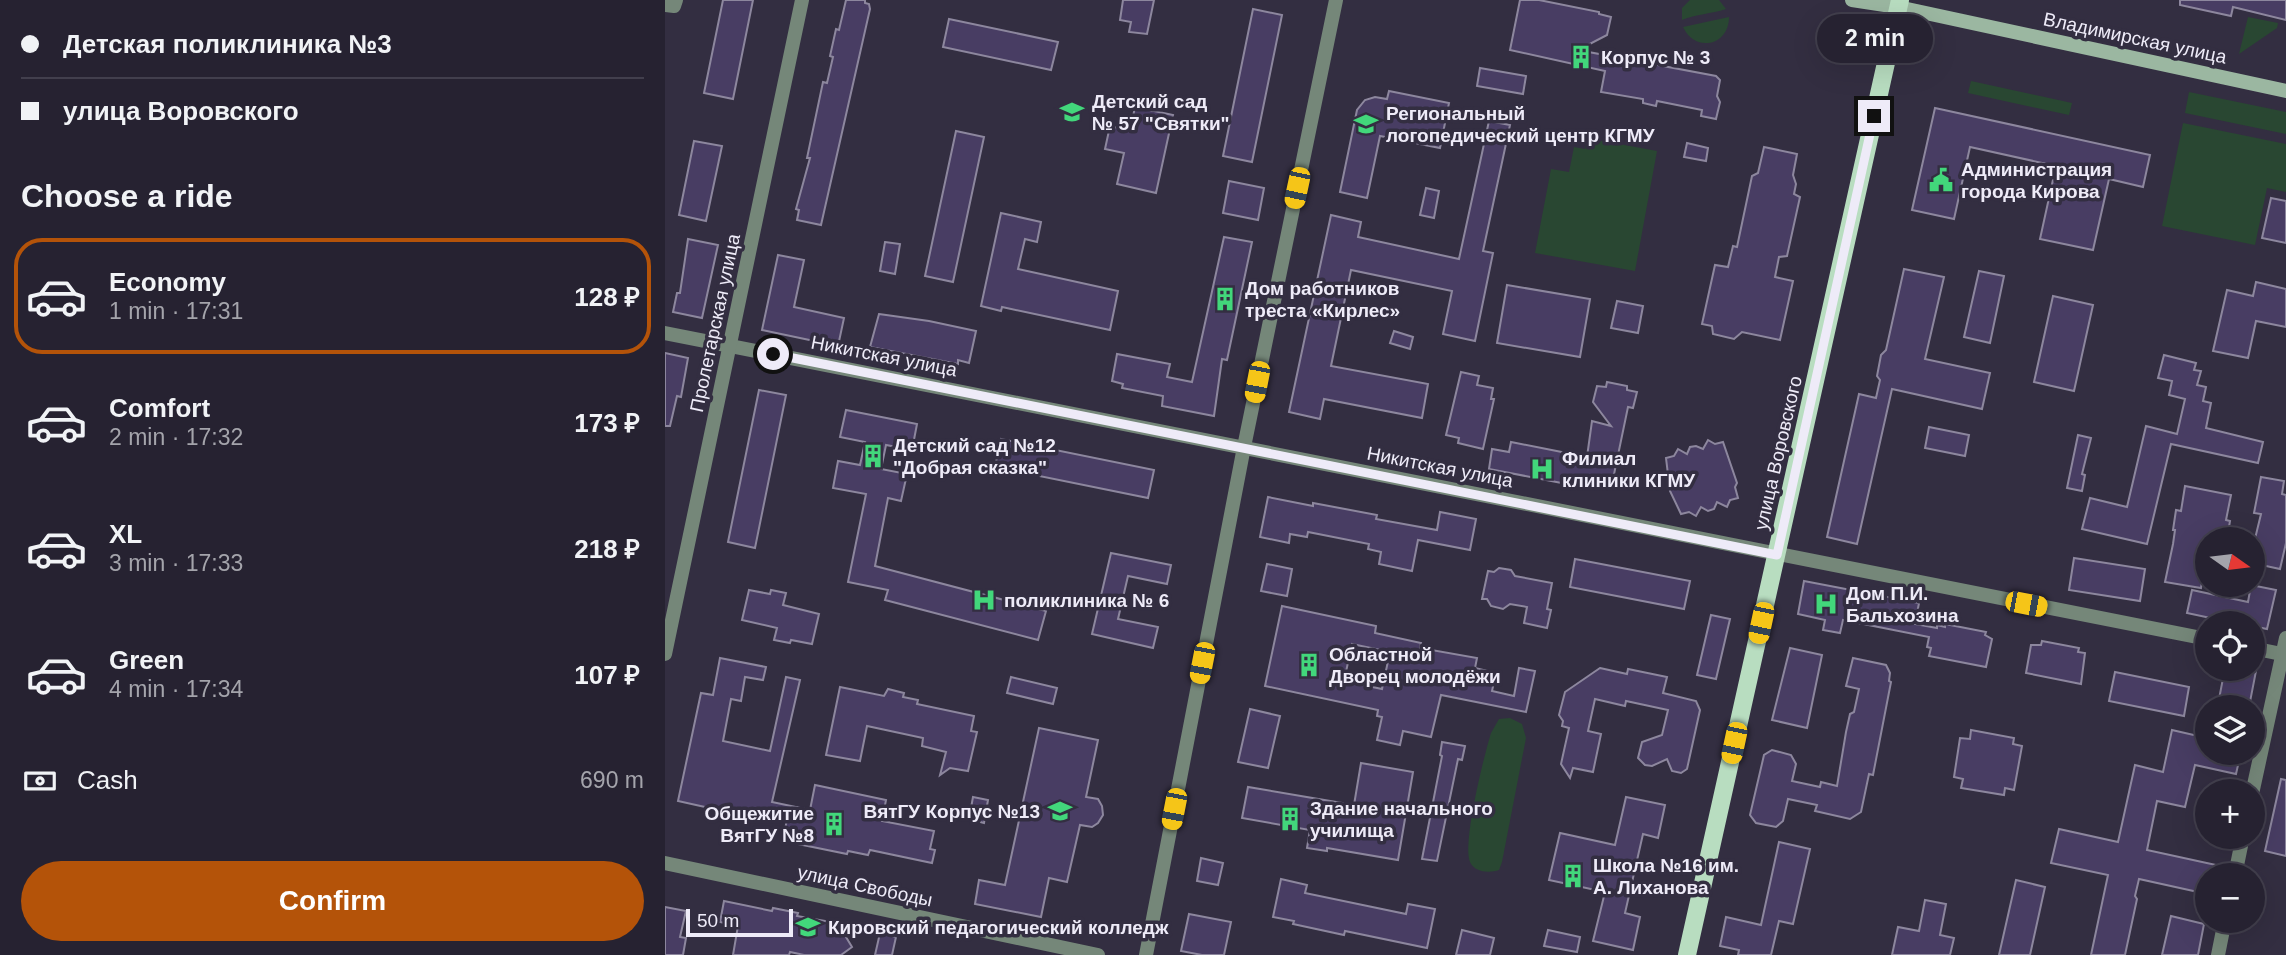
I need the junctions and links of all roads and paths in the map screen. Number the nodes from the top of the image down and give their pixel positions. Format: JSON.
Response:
{"nodes":[{"id":1,"x":675,"y":0,"type":"edge"},
{"id":2,"x":802,"y":0,"type":"edge"},
{"id":3,"x":1336,"y":0,"type":"edge"},
{"id":4,"x":1852,"y":0,"type":"edge"},
{"id":5,"x":1899,"y":4,"type":"edge"},
{"id":6,"x":665,"y":5,"type":"edge"},
{"id":7,"x":2286,"y":91,"type":"edge"},
{"id":8,"x":665,"y":333,"type":"edge"},
{"id":9,"x":730,"y":345,"type":"junction"},
{"id":10,"x":1244,"y":447,"type":"junction"},
{"id":11,"x":1777,"y":555,"type":"junction"},
{"id":12,"x":2195,"y":637,"type":"edge"},
{"id":13,"x":2286,"y":638,"type":"edge"},
{"id":14,"x":2265,"y":650,"type":"edge"},
{"id":15,"x":665,"y":654,"type":"edge"},
{"id":16,"x":2284,"y":654,"type":"edge"},
{"id":17,"x":2255,"y":779,"type":"edge"},
{"id":18,"x":665,"y":863,"type":"edge"},
{"id":19,"x":2222,"y":933,"type":"edge"},
{"id":20,"x":1098,"y":955,"type":"edge"},
{"id":21,"x":1146,"y":955,"type":"edge"},
{"id":22,"x":1687,"y":955,"type":"edge"},
{"id":23,"x":2218,"y":955,"type":"edge"}],
"edges":[{"from":1,"to":6,"type":"street"},
{"from":2,"to":9,"type":"street","name":"Пролетарская улица"},
{"from":3,"to":10,"type":"street"},
{"from":4,"to":5,"type":"main road","name":"Владимирская улица"},
{"from":5,"to":7,"type":"main road","name":"Владимирская улица"},
{"from":5,"to":11,"type":"main road","name":"улица Воровского"},
{"from":8,"to":9,"type":"street","name":"Никитская улица"},
{"from":9,"to":10,"type":"street","name":"Никитская улица"},
{"from":9,"to":15,"type":"street","name":"Пролетарская улица"},
{"from":10,"to":11,"type":"street","name":"Никитская улица"},
{"from":10,"to":21,"type":"street"},
{"from":11,"to":12,"type":"street","name":"Никитская улица"},
{"from":11,"to":22,"type":"main road","name":"улица Воровского"},
{"from":13,"to":16,"type":"street"},
{"from":14,"to":16,"type":"street"},
{"from":16,"to":17,"type":"street"},
{"from":18,"to":20,"type":"street","name":"улица Свободы"},
{"from":19,"to":23,"type":"street"}]}
